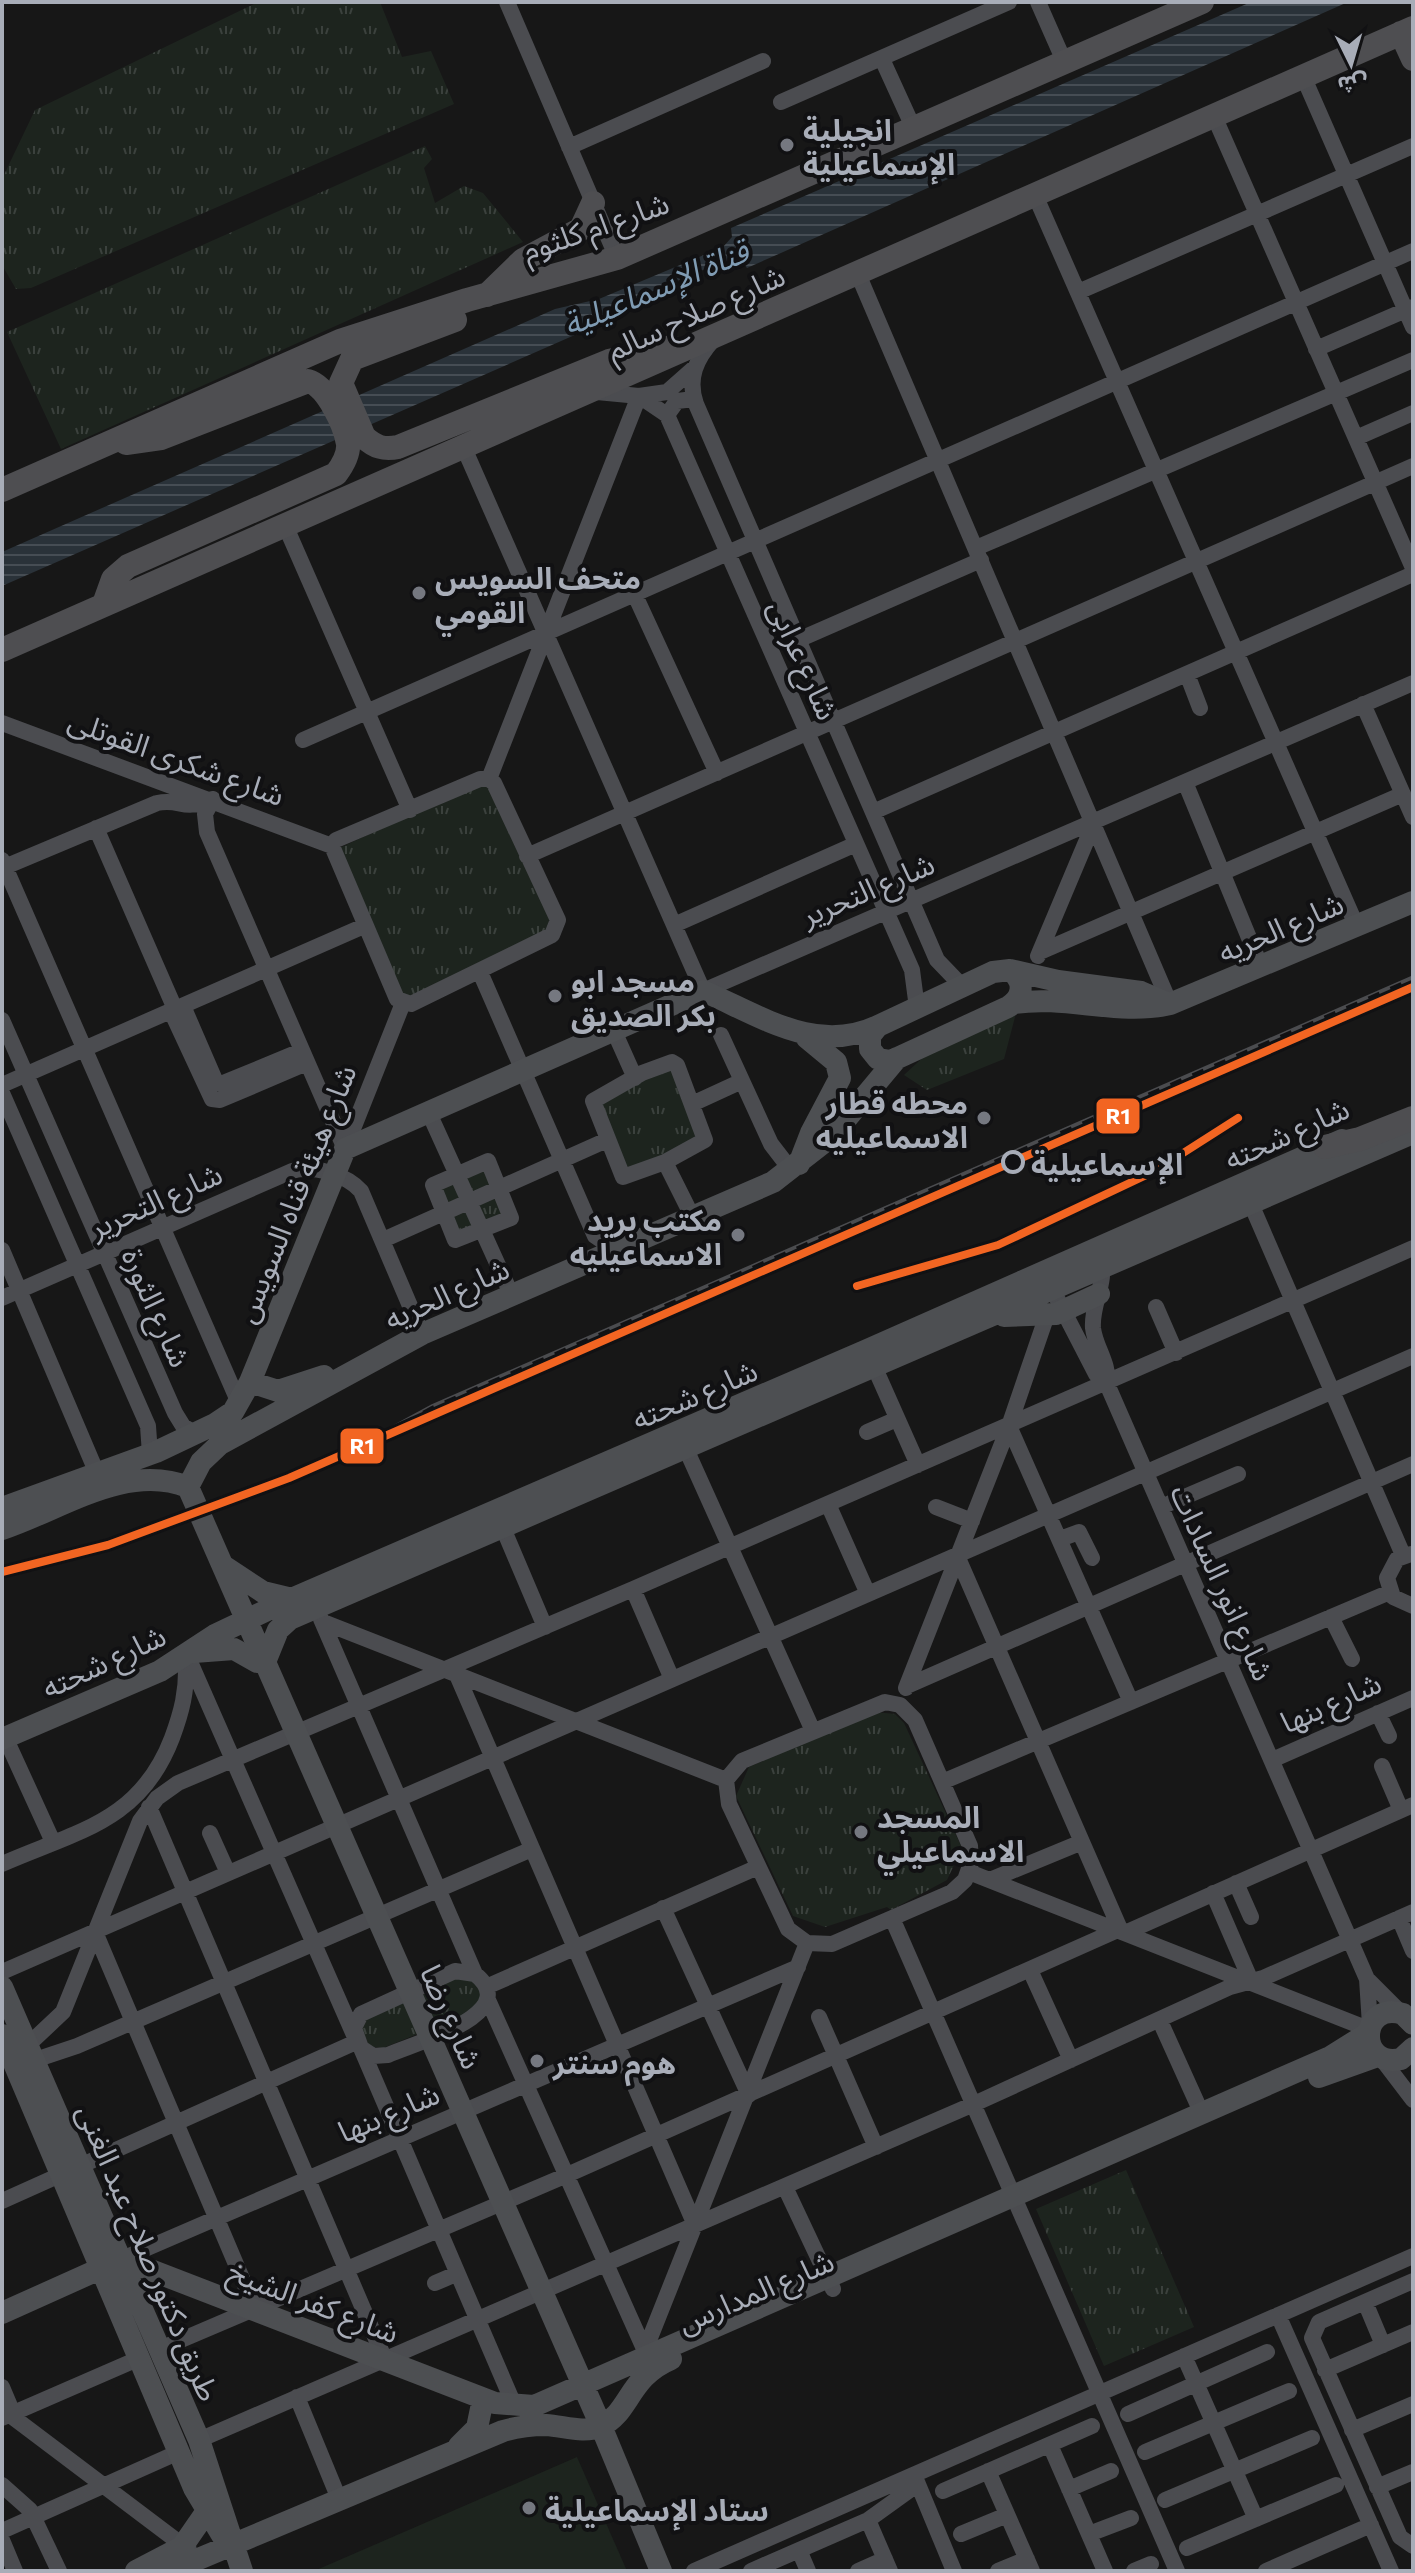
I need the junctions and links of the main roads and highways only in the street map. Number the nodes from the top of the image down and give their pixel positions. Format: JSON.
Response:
{"nodes":[{"id":1,"x":1202,"y":2,"type":"edge"},
{"id":2,"x":1409,"y":34,"type":"edge"},
{"id":3,"x":1413,"y":59,"type":"edge"},
{"id":4,"x":593,"y":203,"type":"road end"},
{"id":5,"x":488,"y":294,"type":"junction"},
{"id":6,"x":701,"y":351,"type":"junction"},
{"id":7,"x":333,"y":387,"type":"junction"},
{"id":8,"x":356,"y":440,"type":"junction"},
{"id":9,"x":108,"y":442,"type":"junction"},
{"id":10,"x":2,"y":490,"type":"edge"},
{"id":11,"x":104,"y":604,"type":"junction"},
{"id":12,"x":2,"y":650,"type":"edge"},
{"id":13,"x":1413,"y":902,"type":"edge"},
{"id":14,"x":1027,"y":965,"type":"junction"},
{"id":15,"x":1015,"y":1003,"type":"junction"},
{"id":16,"x":1170,"y":1004,"type":"junction"},
{"id":17,"x":878,"y":1026,"type":"junction"},
{"id":18,"x":801,"y":1033,"type":"junction"},
{"id":19,"x":897,"y":1058,"type":"junction"},
{"id":20,"x":1413,"y":1109,"type":"edge"},
{"id":21,"x":1413,"y":1118,"type":"edge"},
{"id":22,"x":1413,"y":1133,"type":"edge"},
{"id":23,"x":1325,"y":1147,"type":"junction"},
{"id":24,"x":345,"y":1149,"type":"joint"},
{"id":25,"x":795,"y":1168,"type":"junction"},
{"id":26,"x":1099,"y":1258,"type":"junction"},
{"id":27,"x":1050,"y":1280,"type":"junction"},
{"id":28,"x":1099,"y":1294,"type":"road end"},
{"id":29,"x":991,"y":1317,"type":"junction"},
{"id":30,"x":372,"y":1359,"type":"junction"},
{"id":31,"x":250,"y":1382,"type":"junction"},
{"id":32,"x":121,"y":1474,"type":"junction"},
{"id":33,"x":188,"y":1487,"type":"junction"},
{"id":34,"x":48,"y":1501,"type":"junction"},
{"id":35,"x":4,"y":1503,"type":"edge"},
{"id":36,"x":2,"y":1529,"type":"edge"},
{"id":37,"x":224,"y":1566,"type":"junction"},
{"id":38,"x":288,"y":1607,"type":"junction"},
{"id":39,"x":247,"y":1619,"type":"junction"},
{"id":40,"x":187,"y":1655,"type":"junction"},
{"id":41,"x":265,"y":1662,"type":"junction"},
{"id":42,"x":4,"y":1738,"type":"edge"},
{"id":43,"x":2,"y":1987,"type":"edge"},
{"id":44,"x":1408,"y":2016,"type":"edge"},
{"id":45,"x":1369,"y":2029,"type":"junction"},
{"id":46,"x":2,"y":2035,"type":"edge"},
{"id":47,"x":1413,"y":2048,"type":"edge"},
{"id":48,"x":1380,"y":2057,"type":"junction"},
{"id":49,"x":21,"y":2064,"type":"edge"},
{"id":50,"x":1017,"y":2202,"type":"junction"},
{"id":51,"x":111,"y":2264,"type":"junction"},
{"id":52,"x":159,"y":2272,"type":"junction"},
{"id":53,"x":830,"y":2284,"type":"junction"},
{"id":54,"x":142,"y":2303,"type":"junction"},
{"id":55,"x":2,"y":2313,"type":"edge"},
{"id":56,"x":150,"y":2354,"type":"junction"},
{"id":57,"x":583,"y":2385,"type":"junction"},
{"id":58,"x":483,"y":2399,"type":"junction"},
{"id":59,"x":601,"y":2426,"type":"junction"},
{"id":60,"x":448,"y":2454,"type":"junction"},
{"id":61,"x":215,"y":2480,"type":"junction"},
{"id":62,"x":207,"y":2514,"type":"junction"},
{"id":63,"x":239,"y":2541,"type":"junction"},
{"id":64,"x":179,"y":2561,"type":"edge"},
{"id":65,"x":212,"y":2562,"type":"edge"},
{"id":66,"x":136,"y":2571,"type":"edge"},
{"id":67,"x":242,"y":2571,"type":"edge"},
{"id":68,"x":661,"y":2571,"type":"edge"}],
"edges":[{"from":1,"to":5,"type":"highway","name":"شارع ام كلثوم"},
{"from":2,"to":3,"type":"highway"},
{"from":2,"to":6,"type":"highway","name":"شارع صلاح سالم"},
{"from":4,"to":5,"type":"highway"},
{"from":5,"to":7,"type":"highway"},
{"from":5,"to":9,"type":"highway","name":"شارع ام كلثوم"},
{"from":6,"to":8,"type":"highway"},
{"from":6,"to":11,"type":"highway","name":"شارع صلاح سالم"},
{"from":7,"to":8,"type":"highway"},
{"from":7,"to":9,"type":"highway"},
{"from":8,"to":11,"type":"highway"},
{"from":9,"to":10,"type":"highway","name":"شارع ام كلثوم"},
{"from":11,"to":12,"type":"highway","name":"شارع صلاح سالم"},
{"from":13,"to":16,"type":"main road","name":"شارع الحريه"},
{"from":14,"to":15,"type":"main road"},
{"from":14,"to":16,"type":"main road"},
{"from":14,"to":17,"type":"main road"},
{"from":15,"to":16,"type":"main road","name":"شارع الحريه"},
{"from":15,"to":19,"type":"main road","name":"شارع الحريه"},
{"from":17,"to":18,"type":"main road"},
{"from":17,"to":19,"type":"main road"},
{"from":18,"to":24,"type":"main road","name":"شارع التحرير"},
{"from":18,"to":25,"type":"main road"},
{"from":19,"to":25,"type":"main road","name":"شارع الحريه"},
{"from":20,"to":23,"type":"main road","name":"شارع شحته"},
{"from":21,"to":23,"type":"highway"},
{"from":22,"to":26,"type":"main road","name":"شارع شحته"},
{"from":23,"to":26,"type":"main road","name":"شارع شحته"},
{"from":24,"to":31,"type":"main road","name":"شارع هيئة قناه السويس"},
{"from":25,"to":30,"type":"main road","name":"شارع الحريه"},
{"from":26,"to":27,"type":"main road","name":"شارع شحته"},
{"from":27,"to":29,"type":"main road","name":"شارع شحته"},
{"from":27,"to":38,"type":"main road","name":"شارع شحته"},
{"from":28,"to":29,"type":"main road"},
{"from":29,"to":38,"type":"main road","name":"شارع شحته"},
{"from":30,"to":31,"type":"main road"},
{"from":30,"to":33,"type":"main road","name":"شارع الحريه"},
{"from":31,"to":32,"type":"main road","name":"شارع هيئة قناه السويس"},
{"from":32,"to":33,"type":"main road"},
{"from":32,"to":34,"type":"main road"},
{"from":32,"to":34,"type":"main road"},
{"from":33,"to":37,"type":"main road","name":"شارع رضا"},
{"from":34,"to":35,"type":"main road"},
{"from":34,"to":36,"type":"main road"},
{"from":37,"to":38,"type":"main road"},
{"from":37,"to":39,"type":"main road","name":"شارع رضا"},
{"from":38,"to":39,"type":"main road","name":"شارع شحته"},
{"from":38,"to":41,"type":"main road"},
{"from":39,"to":40,"type":"main road","name":"شارع شحته"},
{"from":39,"to":41,"type":"main road","name":"شارع رضا"},
{"from":40,"to":41,"type":"main road"},
{"from":40,"to":42,"type":"main road","name":"شارع شحته"},
{"from":41,"to":57,"type":"main road","name":"شارع رضا"},
{"from":43,"to":49,"type":"main road","name":"طريق دكتور صلاح عبد الغنى"},
{"from":44,"to":45,"type":"main road","name":"شارع المدارس"},
{"from":45,"to":48,"type":"main road"},
{"from":45,"to":50,"type":"main road","name":"شارع المدارس"},
{"from":46,"to":49,"type":"main road","name":"طريق دكتور صلاح عبد الغنى"},
{"from":47,"to":48,"type":"main road","name":"شارع المدارس"},
{"from":48,"to":50,"type":"main road","name":"شارع المدارس"},
{"from":49,"to":51,"type":"main road","name":"طريق دكتور صلاح عبد الغنى"},
{"from":50,"to":53,"type":"main road","name":"شارع المدارس"},
{"from":51,"to":52,"type":"main road","name":"شارع كفر الشيخ"},
{"from":51,"to":54,"type":"main road","name":"طريق دكتور صلاح عبد الغنى"},
{"from":51,"to":55,"type":"main road","name":"شارع بنها"},
{"from":51,"to":56,"type":"main road","name":"طريق دكتور صلاح عبد الغنى"},
{"from":52,"to":54,"type":"main road"},
{"from":52,"to":58,"type":"main road","name":"شارع كفر الشيخ"},
{"from":53,"to":57,"type":"main road","name":"شارع المدارس"},
{"from":53,"to":59,"type":"main road","name":"شارع المدارس"},
{"from":54,"to":56,"type":"main road","name":"طريق دكتور صلاح عبد الغنى"},
{"from":56,"to":61,"type":"main road","name":"طريق دكتور صلاح عبد الغنى"},
{"from":56,"to":62,"type":"main road","name":"طريق دكتور صلاح عبد الغنى"},
{"from":57,"to":58,"type":"main road","name":"شارع المدارس"},
{"from":57,"to":59,"type":"main road","name":"شارع رضا"},
{"from":58,"to":60,"type":"main road"},
{"from":59,"to":60,"type":"main road"},
{"from":59,"to":68,"type":"main road","name":"شارع رضا"},
{"from":60,"to":63,"type":"main road"},
{"from":61,"to":62,"type":"main road"},
{"from":61,"to":63,"type":"main road","name":"طريق دكتور صلاح عبد الغنى"},
{"from":62,"to":63,"type":"main road","name":"طريق دكتور صلاح عبد الغنى"},
{"from":62,"to":64,"type":"main road"},
{"from":63,"to":65,"type":"main road"},
{"from":63,"to":67,"type":"main road","name":"طريق دكتور صلاح عبد الغنى"},
{"from":64,"to":65,"type":"main road"},
{"from":64,"to":66,"type":"main road"}]}
